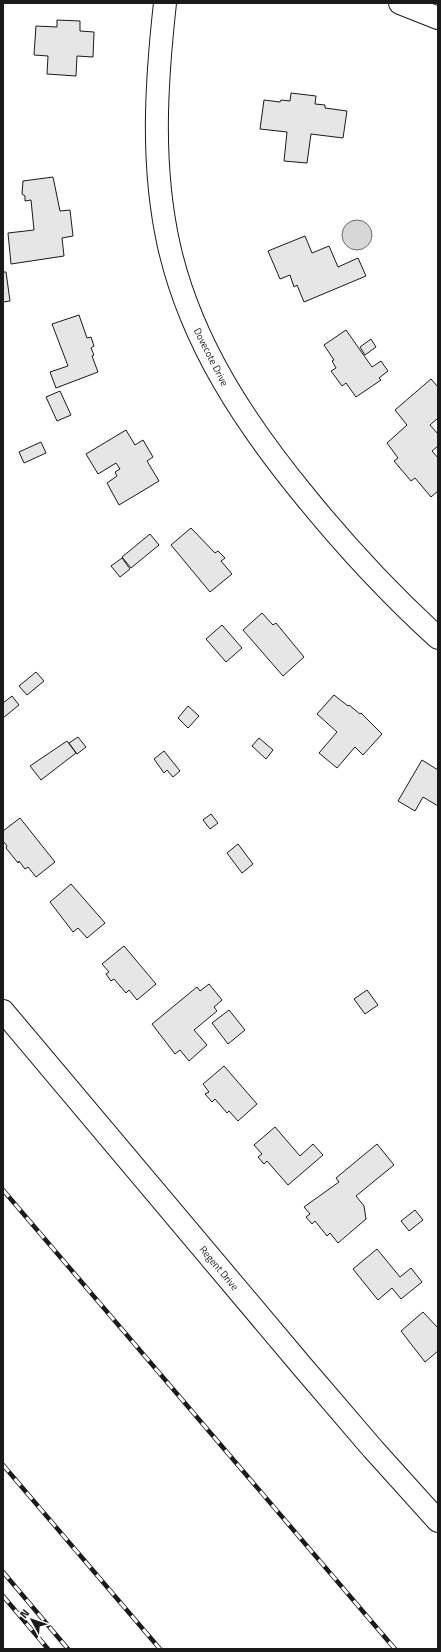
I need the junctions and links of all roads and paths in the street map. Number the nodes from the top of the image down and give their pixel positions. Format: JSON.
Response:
{"nodes":[{"id":1,"x":165,"y":3,"type":"edge"},
{"id":2,"x":400,"y":3,"type":"edge"},
{"id":3,"x":438,"y":18,"type":"edge"},
{"id":4,"x":438,"y":638,"type":"edge"},
{"id":5,"x":3,"y":1012,"type":"edge"},
{"id":6,"x":438,"y":1521,"type":"edge"}],
"edges":[{"from":1,"to":4,"type":"street","name":"Dovecote Drive"},
{"from":2,"to":3,"type":"street"},
{"from":5,"to":6,"type":"street","name":"Regent Drive"}]}
